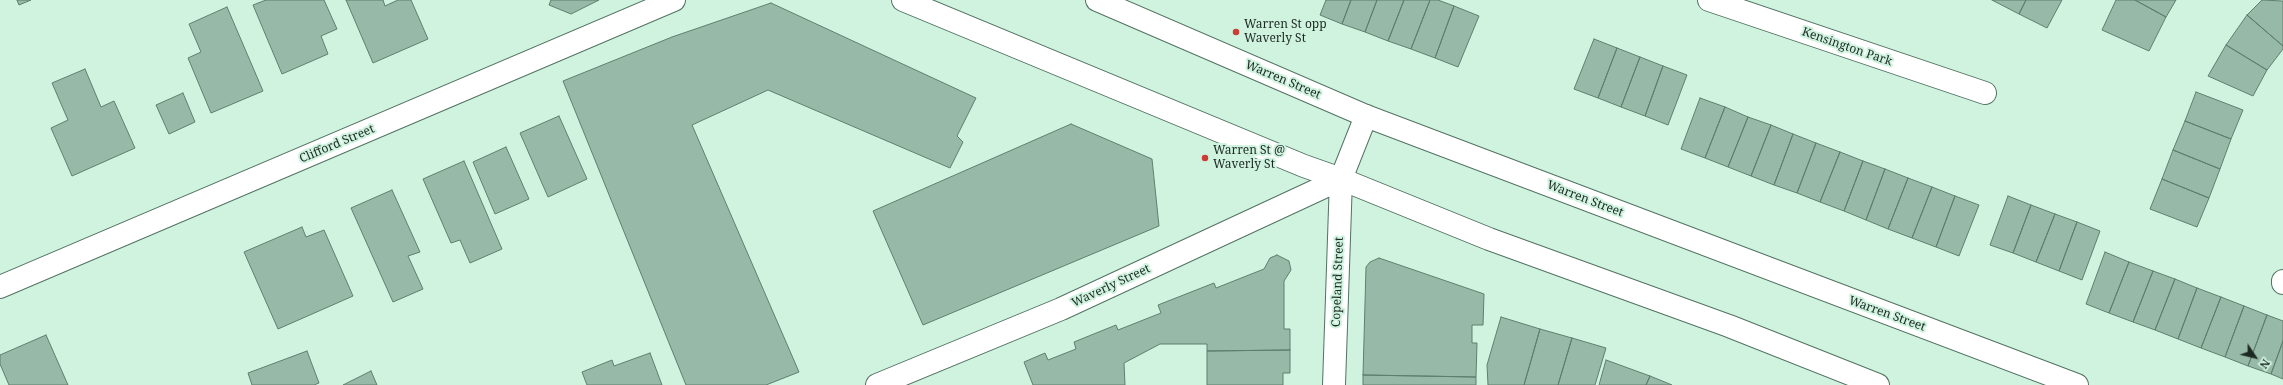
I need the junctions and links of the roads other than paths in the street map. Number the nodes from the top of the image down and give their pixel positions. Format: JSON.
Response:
{"nodes":[{"id":1,"x":674,"y":0,"type":"edge"},
{"id":2,"x":903,"y":0,"type":"edge"},
{"id":3,"x":1098,"y":0,"type":"edge"},
{"id":4,"x":1709,"y":0,"type":"edge"},
{"id":5,"x":1985,"y":93,"type":"dead end"},
{"id":6,"x":1366,"y":116,"type":"junction"},
{"id":7,"x":1341,"y":179,"type":"junction"},
{"id":8,"x":0,"y":286,"type":"edge"},
{"id":9,"x":878,"y":385,"type":"edge"},
{"id":10,"x":1334,"y":385,"type":"edge"},
{"id":11,"x":1878,"y":385,"type":"edge"},
{"id":12,"x":2077,"y":385,"type":"edge"}],
"edges":[{"from":1,"to":8,"type":"main road","name":"Clifford Street"},
{"from":2,"to":7,"type":"main road"},
{"from":3,"to":6,"type":"main road","name":"Warren Street"},
{"from":4,"to":5,"type":"main road","name":"Kensington Park"},
{"from":6,"to":7,"type":"main road","name":"Copeland Street"},
{"from":6,"to":12,"type":"main road","name":"Warren Street"},
{"from":7,"to":9,"type":"main road","name":"Waverly Street"},
{"from":7,"to":10,"type":"main road","name":"Copeland Street"},
{"from":7,"to":11,"type":"main road"}]}
